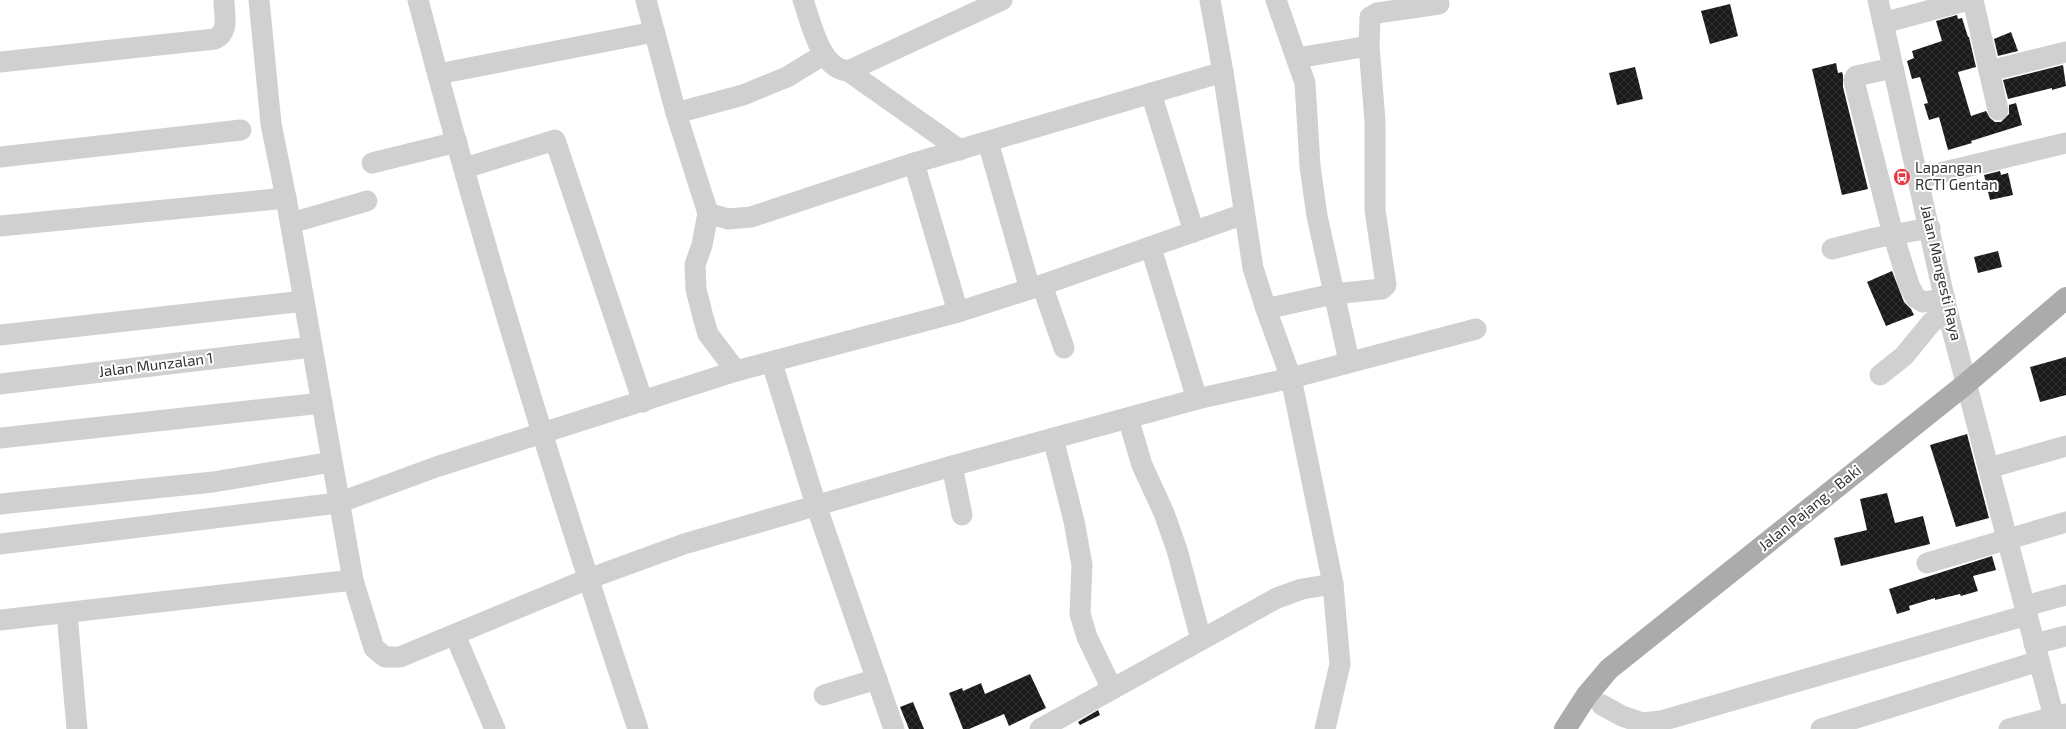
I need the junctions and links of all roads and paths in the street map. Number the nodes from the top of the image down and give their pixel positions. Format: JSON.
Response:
{"nodes":[{"id":1,"x":224,"y":0,"type":"edge"},
{"id":2,"x":259,"y":0,"type":"edge"},
{"id":3,"x":418,"y":0,"type":"edge"},
{"id":4,"x":646,"y":0,"type":"edge"},
{"id":5,"x":803,"y":0,"type":"edge"},
{"id":6,"x":1002,"y":0,"type":"edge"},
{"id":7,"x":1210,"y":0,"type":"edge"},
{"id":8,"x":1276,"y":0,"type":"edge"},
{"id":9,"x":1878,"y":0,"type":"edge"},
{"id":10,"x":1968,"y":0,"type":"edge"},
{"id":11,"x":1973,"y":0,"type":"edge"},
{"id":12,"x":1439,"y":4,"type":"dead end"},
{"id":13,"x":1883,"y":23,"type":"junction"},
{"id":14,"x":654,"y":32,"type":"junction"},
{"id":15,"x":1369,"y":46,"type":"junction"},
{"id":16,"x":2066,"y":52,"type":"edge"},
{"id":17,"x":823,"y":55,"type":"junction"},
{"id":18,"x":1297,"y":58,"type":"junction"},
{"id":19,"x":0,"y":62,"type":"edge"},
{"id":20,"x":1894,"y":68,"type":"junction"},
{"id":21,"x":848,"y":71,"type":"junction"},
{"id":22,"x":1989,"y":71,"type":"junction"},
{"id":23,"x":1224,"y":72,"type":"junction"},
{"id":24,"x":438,"y":74,"type":"junction"},
{"id":25,"x":1150,"y":93,"type":"junction"},
{"id":26,"x":1998,"y":110,"type":"dead end"},
{"id":27,"x":676,"y":113,"type":"junction"},
{"id":28,"x":241,"y":130,"type":"dead end"},
{"id":29,"x":457,"y":142,"type":"junction"},
{"id":30,"x":988,"y":142,"type":"junction"},
{"id":31,"x":2066,"y":143,"type":"edge"},
{"id":32,"x":960,"y":150,"type":"junction"},
{"id":33,"x":0,"y":157,"type":"edge"},
{"id":34,"x":914,"y":162,"type":"junction"},
{"id":35,"x":372,"y":163,"type":"dead end"},
{"id":36,"x":465,"y":168,"type":"junction"},
{"id":37,"x":1919,"y":178,"type":"junction"},
{"id":38,"x":286,"y":198,"type":"junction"},
{"id":39,"x":367,"y":201,"type":"dead end"},
{"id":40,"x":708,"y":214,"type":"junction"},
{"id":41,"x":1244,"y":214,"type":"junction"},
{"id":42,"x":291,"y":223,"type":"junction"},
{"id":43,"x":0,"y":226,"type":"edge"},
{"id":44,"x":1930,"y":228,"type":"junction"},
{"id":45,"x":1194,"y":232,"type":"junction"},
{"id":46,"x":1893,"y":234,"type":"junction"},
{"id":47,"x":1151,"y":248,"type":"junction"},
{"id":48,"x":1832,"y":250,"type":"dead end"},
{"id":49,"x":1036,"y":287,"type":"junction"},
{"id":50,"x":1333,"y":294,"type":"junction"},
{"id":51,"x":2066,"y":298,"type":"edge"},
{"id":52,"x":304,"y":301,"type":"junction"},
{"id":53,"x":1946,"y":305,"type":"junction"},
{"id":54,"x":1266,"y":309,"type":"junction"},
{"id":55,"x":958,"y":312,"type":"junction"},
{"id":56,"x":1476,"y":329,"type":"dead end"},
{"id":57,"x":0,"y":335,"type":"edge"},
{"id":58,"x":312,"y":347,"type":"junction"},
{"id":59,"x":1064,"y":348,"type":"dead end"},
{"id":60,"x":1349,"y":361,"type":"junction"},
{"id":61,"x":772,"y":363,"type":"junction"},
{"id":62,"x":736,"y":371,"type":"junction"},
{"id":63,"x":1880,"y":375,"type":"dead end"},
{"id":64,"x":1291,"y":378,"type":"junction"},
{"id":65,"x":1967,"y":383,"type":"junction"},
{"id":66,"x":0,"y":384,"type":"edge"},
{"id":67,"x":1197,"y":399,"type":"junction"},
{"id":68,"x":322,"y":402,"type":"junction"},
{"id":69,"x":643,"y":402,"type":"junction"},
{"id":70,"x":1128,"y":418,"type":"junction"},
{"id":71,"x":541,"y":433,"type":"junction"},
{"id":72,"x":0,"y":438,"type":"edge"},
{"id":73,"x":1053,"y":438,"type":"junction"},
{"id":74,"x":2066,"y":446,"type":"edge"},
{"id":75,"x":332,"y":462,"type":"junction"},
{"id":76,"x":952,"y":466,"type":"junction"},
{"id":77,"x":1989,"y":468,"type":"junction"},
{"id":78,"x":338,"y":503,"type":"junction"},
{"id":79,"x":0,"y":504,"type":"edge"},
{"id":80,"x":816,"y":505,"type":"junction"},
{"id":81,"x":962,"y":515,"type":"dead end"},
{"id":82,"x":2066,"y":522,"type":"edge"},
{"id":83,"x":2007,"y":538,"type":"junction"},
{"id":84,"x":0,"y":544,"type":"edge"},
{"id":85,"x":1927,"y":563,"type":"dead end"},
{"id":86,"x":588,"y":579,"type":"junction"},
{"id":87,"x":353,"y":580,"type":"junction"},
{"id":88,"x":1333,"y":584,"type":"junction"},
{"id":89,"x":2066,"y":595,"type":"edge"},
{"id":90,"x":2026,"y":611,"type":"junction"},
{"id":91,"x":67,"y":613,"type":"junction"},
{"id":92,"x":0,"y":620,"type":"edge"},
{"id":93,"x":455,"y":635,"type":"junction"},
{"id":94,"x":2066,"y":636,"type":"edge"},
{"id":95,"x":1201,"y":639,"type":"junction"},
{"id":96,"x":2036,"y":653,"type":"junction"},
{"id":97,"x":877,"y":679,"type":"junction"},
{"id":98,"x":1112,"y":690,"type":"junction"},
{"id":99,"x":824,"y":695,"type":"dead end"},
{"id":100,"x":1592,"y":702,"type":"junction"},
{"id":101,"x":2059,"y":720,"type":"edge"},
{"id":102,"x":1050,"y":726,"type":"edge"},
{"id":103,"x":77,"y":729,"type":"edge"},
{"id":104,"x":495,"y":729,"type":"edge"},
{"id":105,"x":638,"y":729,"type":"edge"},
{"id":106,"x":894,"y":729,"type":"edge"},
{"id":107,"x":1325,"y":729,"type":"edge"},
{"id":108,"x":1565,"y":729,"type":"edge"},
{"id":109,"x":1820,"y":729,"type":"edge"},
{"id":110,"x":2009,"y":729,"type":"edge"}],
"edges":[{"from":1,"to":19,"type":"street"},
{"from":2,"to":38,"type":"street"},
{"from":3,"to":24,"type":"street"},
{"from":4,"to":14,"type":"street"},
{"from":5,"to":17,"type":"street"},
{"from":6,"to":21,"type":"street"},
{"from":7,"to":23,"type":"street"},
{"from":8,"to":18,"type":"street"},
{"from":9,"to":13,"type":"street","name":"Jalan Mangesti Raya"},
{"from":10,"to":13,"type":"street"},
{"from":11,"to":22,"type":"street"},
{"from":12,"to":15,"type":"street"},
{"from":13,"to":20,"type":"street","name":"Jalan Mangesti Raya"},
{"from":14,"to":24,"type":"street"},
{"from":14,"to":27,"type":"street"},
{"from":15,"to":18,"type":"street"},
{"from":15,"to":50,"type":"street"},
{"from":16,"to":22,"type":"street"},
{"from":17,"to":21,"type":"street"},
{"from":17,"to":27,"type":"street"},
{"from":18,"to":50,"type":"street"},
{"from":20,"to":37,"type":"street","name":"Jalan Mangesti Raya"},
{"from":20,"to":46,"type":"street"},
{"from":21,"to":32,"type":"street"},
{"from":22,"to":26,"type":"street"},
{"from":23,"to":25,"type":"street"},
{"from":23,"to":41,"type":"street"},
{"from":24,"to":29,"type":"street"},
{"from":25,"to":30,"type":"street"},
{"from":25,"to":45,"type":"street"},
{"from":27,"to":40,"type":"street"},
{"from":28,"to":33,"type":"street"},
{"from":29,"to":35,"type":"street"},
{"from":29,"to":36,"type":"street"},
{"from":30,"to":32,"type":"street"},
{"from":30,"to":49,"type":"street"},
{"from":31,"to":37,"type":"street"},
{"from":32,"to":34,"type":"street"},
{"from":34,"to":40,"type":"street"},
{"from":34,"to":55,"type":"street"},
{"from":36,"to":69,"type":"street"},
{"from":36,"to":71,"type":"street"},
{"from":37,"to":44,"type":"street","name":"Jalan Mangesti Raya"},
{"from":38,"to":42,"type":"street"},
{"from":38,"to":43,"type":"street"},
{"from":39,"to":42,"type":"street"},
{"from":40,"to":62,"type":"street"},
{"from":41,"to":45,"type":"street"},
{"from":41,"to":54,"type":"street"},
{"from":42,"to":52,"type":"street"},
{"from":44,"to":46,"type":"street"},
{"from":44,"to":53,"type":"street","name":"Jalan Mangesti Raya"},
{"from":45,"to":47,"type":"street"},
{"from":46,"to":48,"type":"street"},
{"from":46,"to":53,"type":"street"},
{"from":47,"to":49,"type":"street"},
{"from":47,"to":67,"type":"street"},
{"from":49,"to":55,"type":"street"},
{"from":49,"to":59,"type":"street"},
{"from":50,"to":54,"type":"street"},
{"from":50,"to":60,"type":"street"},
{"from":51,"to":65,"type":"main road","name":"Jalan Pajang - Baki"},
{"from":52,"to":57,"type":"street"},
{"from":52,"to":58,"type":"street"},
{"from":53,"to":63,"type":"street"},
{"from":53,"to":65,"type":"street","name":"Jalan Mangesti Raya"},
{"from":54,"to":64,"type":"street"},
{"from":55,"to":61,"type":"street"},
{"from":56,"to":60,"type":"street"},
{"from":58,"to":66,"type":"street","name":"Jalan Munzalan 1"},
{"from":58,"to":68,"type":"street"},
{"from":60,"to":64,"type":"street"},
{"from":61,"to":62,"type":"street"},
{"from":61,"to":80,"type":"street"},
{"from":62,"to":69,"type":"street"},
{"from":64,"to":67,"type":"street"},
{"from":64,"to":88,"type":"street"},
{"from":65,"to":77,"type":"street","name":"Jalan Mangesti Raya"},
{"from":65,"to":100,"type":"main road","name":"Jalan Pajang - Baki"},
{"from":67,"to":70,"type":"street"},
{"from":68,"to":72,"type":"street"},
{"from":68,"to":75,"type":"street"},
{"from":69,"to":71,"type":"street"},
{"from":70,"to":73,"type":"street"},
{"from":70,"to":95,"type":"street"},
{"from":71,"to":78,"type":"street"},
{"from":71,"to":86,"type":"street"},
{"from":73,"to":76,"type":"street"},
{"from":73,"to":98,"type":"street"},
{"from":74,"to":77,"type":"street"},
{"from":75,"to":78,"type":"street"},
{"from":75,"to":79,"type":"street"},
{"from":76,"to":80,"type":"street"},
{"from":76,"to":81,"type":"street"},
{"from":77,"to":83,"type":"street","name":"Jalan Mangesti Raya"},
{"from":78,"to":84,"type":"street"},
{"from":78,"to":87,"type":"street"},
{"from":80,"to":86,"type":"street"},
{"from":80,"to":97,"type":"street"},
{"from":82,"to":83,"type":"street"},
{"from":83,"to":85,"type":"street"},
{"from":83,"to":90,"type":"street","name":"Jalan Mangesti Raya"},
{"from":86,"to":93,"type":"street"},
{"from":86,"to":105,"type":"street"},
{"from":87,"to":91,"type":"street"},
{"from":87,"to":93,"type":"street"},
{"from":88,"to":95,"type":"street"},
{"from":88,"to":107,"type":"street"},
{"from":89,"to":90,"type":"street"},
{"from":90,"to":96,"type":"street","name":"Jalan Mangesti Raya"},
{"from":90,"to":100,"type":"street"},
{"from":91,"to":92,"type":"street"},
{"from":91,"to":103,"type":"street"},
{"from":93,"to":104,"type":"street"},
{"from":94,"to":96,"type":"street"},
{"from":95,"to":98,"type":"street"},
{"from":96,"to":101,"type":"street","name":"Jalan Mangesti Raya"},
{"from":96,"to":109,"type":"street"},
{"from":97,"to":99,"type":"street"},
{"from":97,"to":106,"type":"street"},
{"from":98,"to":102,"type":"street"},
{"from":100,"to":108,"type":"main road","name":"Jalan Pajang - Baki"},
{"from":101,"to":110,"type":"street"}]}
